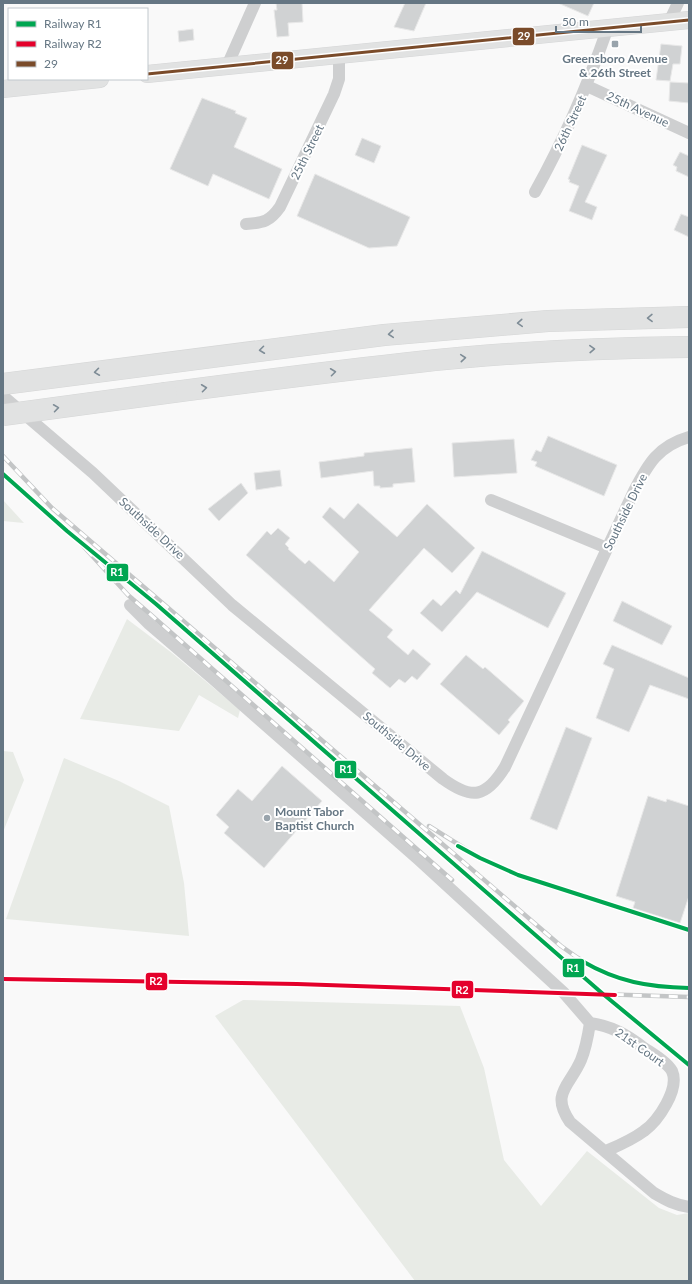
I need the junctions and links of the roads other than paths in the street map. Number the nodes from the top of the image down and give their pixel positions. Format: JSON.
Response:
{"nodes":[{"id":1,"x":255,"y":3,"type":"edge"},
{"id":2,"x":678,"y":3,"type":"edge"},
{"id":3,"x":689,"y":20,"type":"edge"},
{"id":4,"x":669,"y":22,"type":"junction"},
{"id":5,"x":608,"y":30,"type":"junction"},
{"id":6,"x":339,"y":56,"type":"junction"},
{"id":7,"x":228,"y":66,"type":"junction"},
{"id":8,"x":148,"y":74,"type":"edge"},
{"id":9,"x":90,"y":80,"type":"edge"},
{"id":10,"x":587,"y":86,"type":"junction"},
{"id":11,"x":3,"y":89,"type":"edge"},
{"id":12,"x":689,"y":133,"type":"edge"},
{"id":13,"x":535,"y":192,"type":"dead end"},
{"id":14,"x":246,"y":224,"type":"dead end"},
{"id":15,"x":689,"y":317,"type":"edge"},
{"id":16,"x":689,"y":347,"type":"edge"},
{"id":17,"x":3,"y":384,"type":"edge"},
{"id":18,"x":3,"y":396,"type":"edge"},
{"id":19,"x":3,"y":415,"type":"edge"},
{"id":20,"x":689,"y":437,"type":"edge"},
{"id":21,"x":491,"y":500,"type":"dead end"},
{"id":22,"x":607,"y":548,"type":"junction"},
{"id":23,"x":130,"y":605,"type":"dead end"},
{"id":24,"x":590,"y":1023,"type":"junction"},
{"id":25,"x":606,"y":1150,"type":"junction"},
{"id":26,"x":689,"y":1207,"type":"edge"}],
"edges":[{"from":1,"to":7,"type":"street"},
{"from":2,"to":4,"type":"street"},
{"from":3,"to":4,"type":"main road"},
{"from":4,"to":5,"type":"main road"},
{"from":5,"to":6,"type":"main road"},
{"from":5,"to":10,"type":"street","name":"26th Street"},
{"from":6,"to":7,"type":"main road"},
{"from":6,"to":14,"type":"street","name":"25th Street"},
{"from":7,"to":8,"type":"main road"},
{"from":9,"to":11,"type":"main road"},
{"from":10,"to":12,"type":"street","name":"25th Avenue"},
{"from":10,"to":13,"type":"street","name":"26th Street"},
{"from":15,"to":17,"type":"highway","one_way":true},
{"from":19,"to":16,"type":"highway","one_way":true,"bridge":true},
{"from":18,"to":22,"type":"street","name":"Southside Drive"},
{"from":20,"to":22,"type":"street","name":"Southside Drive"},
{"from":21,"to":22,"type":"street"},
{"from":23,"to":24,"type":"street"},
{"from":24,"to":25,"type":"street"},
{"from":24,"to":25,"type":"street","name":"21st Court"},
{"from":25,"to":26,"type":"street"}]}
